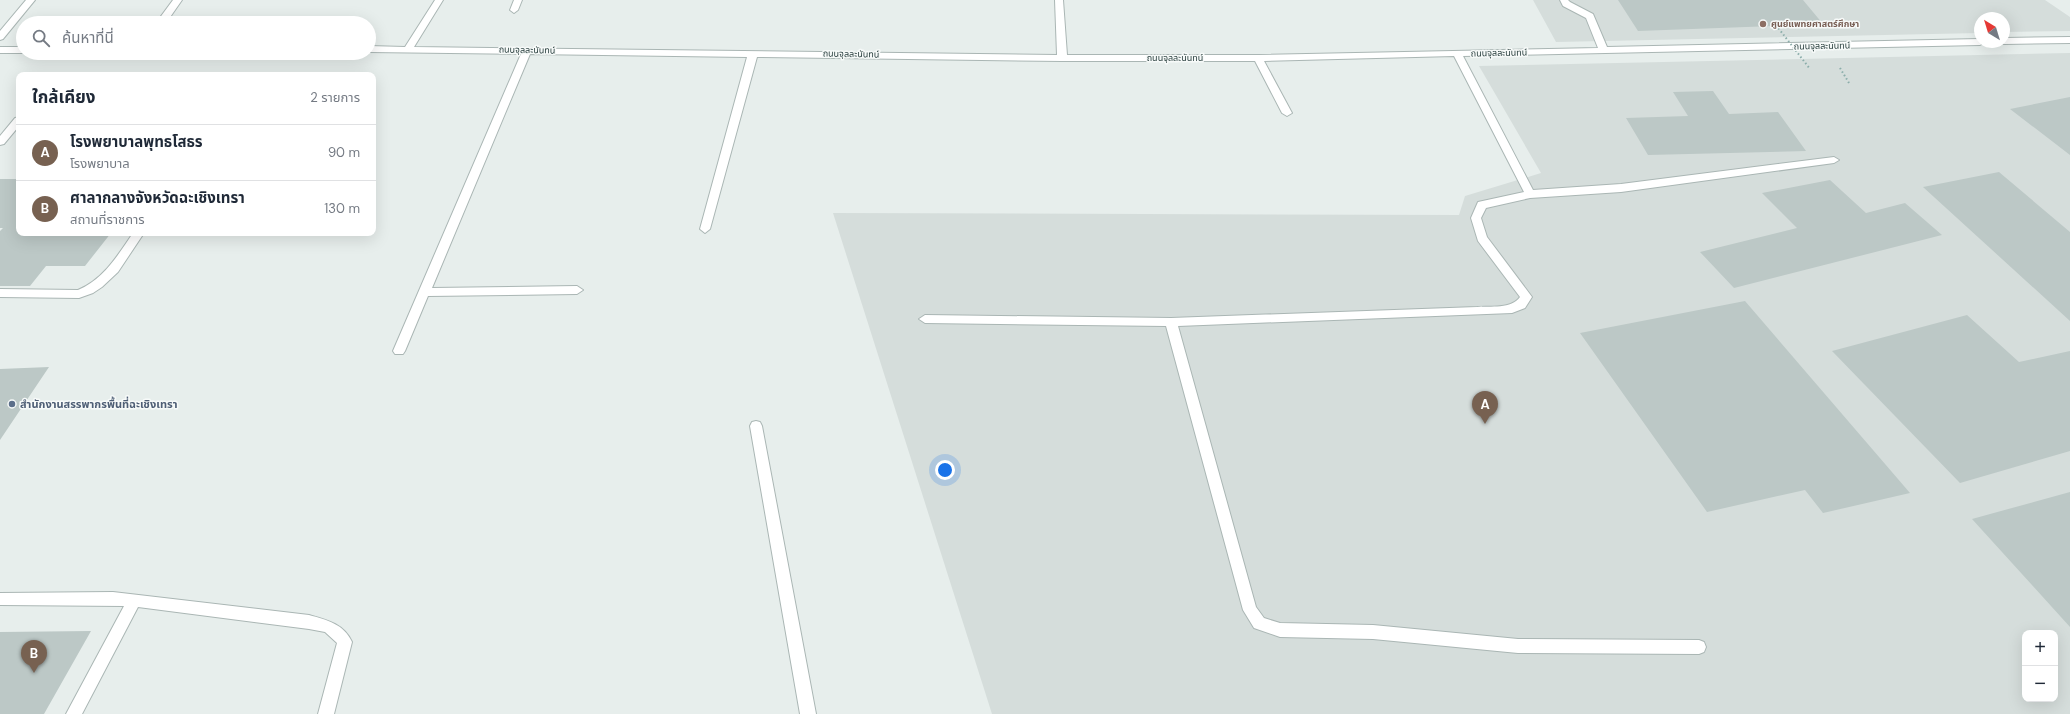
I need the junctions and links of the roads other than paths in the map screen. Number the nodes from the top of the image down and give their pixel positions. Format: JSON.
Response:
{"nodes":[{"id":1,"x":31,"y":0,"type":"edge"},
{"id":2,"x":178,"y":0,"type":"edge"},
{"id":3,"x":439,"y":0,"type":"edge"},
{"id":4,"x":518,"y":0,"type":"edge"},
{"id":5,"x":1059,"y":0,"type":"edge"},
{"id":6,"x":1564,"y":0,"type":"edge"},
{"id":7,"x":514,"y":10,"type":"dead end"},
{"id":8,"x":18,"y":16,"type":"edge"},
{"id":9,"x":166,"y":16,"type":"edge"},
{"id":10,"x":16,"y":18,"type":"edge"},
{"id":11,"x":0,"y":37,"type":"edge"},
{"id":12,"x":2070,"y":40,"type":"edge"},
{"id":13,"x":2010,"y":41,"type":"edge"},
{"id":14,"x":1974,"y":42,"type":"edge"},
{"id":15,"x":376,"y":49,"type":"edge"},
{"id":16,"x":408,"y":49,"type":"junction"},
{"id":17,"x":0,"y":50,"type":"edge"},
{"id":18,"x":16,"y":50,"type":"edge"},
{"id":19,"x":527,"y":50,"type":"junction"},
{"id":20,"x":1604,"y":51,"type":"junction"},
{"id":21,"x":753,"y":53,"type":"junction"},
{"id":22,"x":1457,"y":54,"type":"junction"},
{"id":23,"x":1062,"y":58,"type":"junction"},
{"id":24,"x":1258,"y":58,"type":"junction"},
{"id":25,"x":1287,"y":113,"type":"dead end"},
{"id":26,"x":16,"y":123,"type":"edge"},
{"id":27,"x":0,"y":142,"type":"edge"},
{"id":28,"x":1834,"y":160,"type":"dead end"},
{"id":29,"x":1530,"y":194,"type":"junction"},
{"id":30,"x":705,"y":228,"type":"dead end"},
{"id":31,"x":137,"y":236,"type":"edge"},
{"id":32,"x":577,"y":290,"type":"dead end"},
{"id":33,"x":424,"y":292,"type":"junction"},
{"id":34,"x":0,"y":293,"type":"edge"},
{"id":35,"x":925,"y":319,"type":"dead end"},
{"id":36,"x":1171,"y":322,"type":"junction"},
{"id":37,"x":399,"y":351,"type":"dead end"},
{"id":38,"x":756,"y":426,"type":"dead end"},
{"id":39,"x":0,"y":599,"type":"edge"},
{"id":40,"x":134,"y":601,"type":"junction"},
{"id":41,"x":1699,"y":647,"type":"dead end"},
{"id":42,"x":74,"y":714,"type":"edge"},
{"id":43,"x":326,"y":714,"type":"edge"},
{"id":44,"x":808,"y":714,"type":"edge"}],
"edges":[{"from":1,"to":8,"type":"street"},
{"from":2,"to":9,"type":"street"},
{"from":3,"to":16,"type":"street"},
{"from":4,"to":7,"type":"street"},
{"from":5,"to":23,"type":"street"},
{"from":6,"to":20,"type":"street"},
{"from":10,"to":11,"type":"street"},
{"from":12,"to":13,"type":"street"},
{"from":14,"to":20,"type":"street","name":"ถนนจุลละนันทน์"},
{"from":15,"to":16,"type":"street","name":"ถนนจุลละนันทน์"},
{"from":16,"to":19,"type":"street","name":"ถนนจุลละนันทน์"},
{"from":17,"to":18,"type":"street"},
{"from":19,"to":21,"type":"street","name":"ถนนจุลละนันทน์"},
{"from":19,"to":33,"type":"street"},
{"from":20,"to":22,"type":"street","name":"ถนนจุลละนันทน์"},
{"from":21,"to":23,"type":"street","name":"ถนนจุลละนันทน์"},
{"from":21,"to":30,"type":"street"},
{"from":22,"to":24,"type":"street","name":"ถนนจุลละนันทน์"},
{"from":22,"to":29,"type":"street"},
{"from":23,"to":24,"type":"street","name":"ถนนจุลละนันทน์"},
{"from":24,"to":25,"type":"street"},
{"from":26,"to":27,"type":"street"},
{"from":28,"to":29,"type":"street"},
{"from":29,"to":36,"type":"street"},
{"from":31,"to":34,"type":"street"},
{"from":32,"to":33,"type":"street"},
{"from":33,"to":37,"type":"street"},
{"from":35,"to":36,"type":"street"},
{"from":36,"to":41,"type":"street"},
{"from":38,"to":44,"type":"street"},
{"from":39,"to":40,"type":"street"},
{"from":40,"to":42,"type":"street"},
{"from":40,"to":43,"type":"street"}]}
